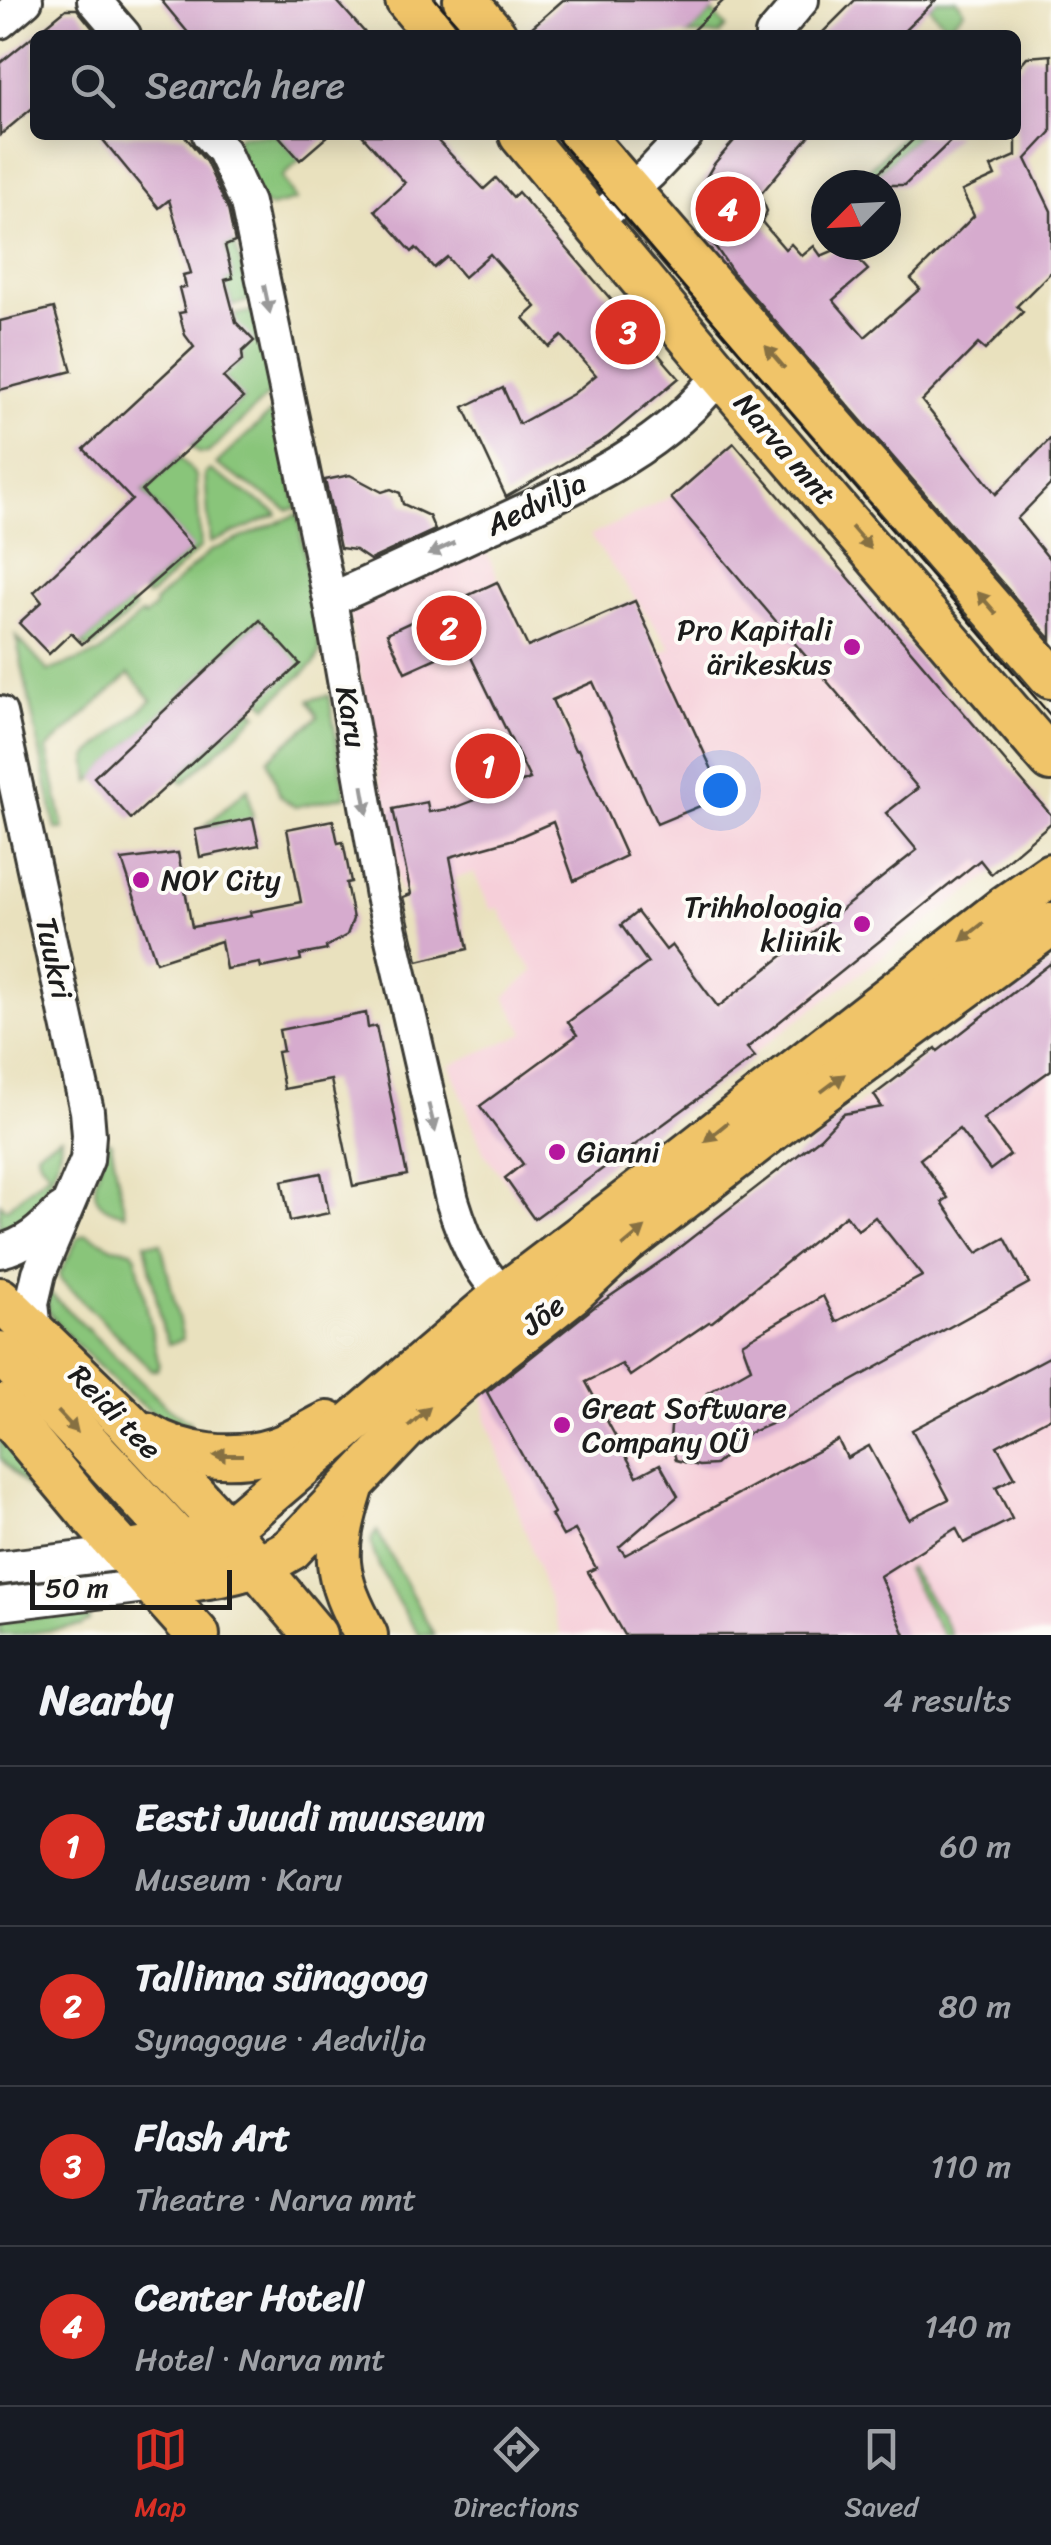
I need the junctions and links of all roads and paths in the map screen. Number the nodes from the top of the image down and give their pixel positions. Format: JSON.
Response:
{"nodes":[{"id":1,"x":26,"y":0,"type":"edge"},
{"id":2,"x":94,"y":0,"type":"edge"},
{"id":3,"x":407,"y":0,"type":"edge"},
{"id":4,"x":465,"y":0,"type":"edge"},
{"id":5,"x":802,"y":0,"type":"edge"},
{"id":6,"x":0,"y":22,"type":"edge"},
{"id":7,"x":120,"y":30,"type":"edge"},
{"id":8,"x":432,"y":30,"type":"edge"},
{"id":9,"x":491,"y":30,"type":"edge"},
{"id":10,"x":776,"y":30,"type":"edge"},
{"id":11,"x":213,"y":140,"type":"edge"},
{"id":12,"x":525,"y":140,"type":"edge"},
{"id":13,"x":586,"y":140,"type":"edge"},
{"id":14,"x":681,"y":140,"type":"edge"},
{"id":15,"x":632,"y":191,"type":"junction"},
{"id":16,"x":595,"y":222,"type":"junction"},
{"id":17,"x":720,"y":374,"type":"junction"},
{"id":18,"x":330,"y":600,"type":"junction"},
{"id":19,"x":1051,"y":677,"type":"edge"},
{"id":20,"x":0,"y":713,"type":"edge"},
{"id":21,"x":1051,"y":760,"type":"edge"},
{"id":22,"x":1051,"y":875,"type":"edge"},
{"id":23,"x":1051,"y":924,"type":"edge"},
{"id":24,"x":70,"y":1201,"type":"junction"},
{"id":25,"x":0,"y":1251,"type":"edge"},
{"id":26,"x":502,"y":1296,"type":"junction"},
{"id":27,"x":0,"y":1299,"type":"edge"},
{"id":28,"x":548,"y":1310,"type":"junction"},
{"id":29,"x":18,"y":1342,"type":"edge"},
{"id":30,"x":383,"y":1396,"type":"junction"},
{"id":31,"x":0,"y":1406,"type":"edge"},
{"id":32,"x":127,"y":1422,"type":"junction"},
{"id":33,"x":352,"y":1488,"type":"junction"},
{"id":34,"x":205,"y":1552,"type":"junction"},
{"id":35,"x":124,"y":1553,"type":"junction"},
{"id":36,"x":256,"y":1566,"type":"junction"},
{"id":37,"x":0,"y":1568,"type":"edge"},
{"id":38,"x":153,"y":1585,"type":"junction"},
{"id":39,"x":0,"y":1604,"type":"edge"},
{"id":40,"x":200,"y":1635,"type":"edge"},
{"id":41,"x":315,"y":1635,"type":"edge"},
{"id":42,"x":366,"y":1635,"type":"edge"}],
"edges":[{"from":1,"to":6,"type":"street"},
{"from":2,"to":7,"type":"street"},
{"from":3,"to":8,"type":"main road"},
{"from":4,"to":9,"type":"main road"},
{"from":5,"to":10,"type":"street"},
{"from":11,"to":18,"type":"street","name":"Karu","one_way":true},
{"from":12,"to":16,"type":"main road","name":"Narva mnt"},
{"from":13,"to":15,"type":"main road","name":"Narva mnt"},
{"from":14,"to":15,"type":"street"},
{"from":15,"to":16,"type":"street"},
{"from":19,"to":15,"type":"main road","name":"Narva mnt","one_way":true},
{"from":16,"to":17,"type":"main road","name":"Narva mnt"},
{"from":17,"to":18,"type":"street","name":"Aedvilja","one_way":true},
{"from":17,"to":21,"type":"main road","name":"Narva mnt","one_way":true},
{"from":18,"to":26,"type":"street","name":"Karu","one_way":true},
{"from":20,"to":24,"type":"street","name":"Tuukri"},
{"from":22,"to":26,"type":"main road","name":"Jõe","one_way":true},
{"from":28,"to":23,"type":"main road","name":"Jõe","one_way":true},
{"from":24,"to":25,"type":"street","name":"Tuukri"},
{"from":24,"to":29,"type":"street","name":"Tuukri"},
{"from":26,"to":28,"type":"street"},
{"from":26,"to":30,"type":"main road","name":"Jõe"},
{"from":27,"to":29,"type":"main road","name":"Reidi tee"},
{"from":33,"to":28,"type":"main road","name":"Jõe","one_way":true},
{"from":29,"to":32,"type":"main road","name":"Reidi tee"},
{"from":29,"to":34,"type":"main road","one_way":true},
{"from":30,"to":32,"type":"main road","one_way":true},
{"from":30,"to":34,"type":"main road","name":"Jõe"},
{"from":31,"to":35,"type":"main road"},
{"from":32,"to":34,"type":"main road","name":"Reidi tee"},
{"from":33,"to":36,"type":"main road","name":"Jõe"},
{"from":33,"to":42,"type":"main road"},
{"from":34,"to":35,"type":"main road"},
{"from":34,"to":36,"type":"main road"},
{"from":34,"to":38,"type":"main road"},
{"from":34,"to":40,"type":"main road"},
{"from":35,"to":37,"type":"street"},
{"from":35,"to":38,"type":"main road"},
{"from":36,"to":41,"type":"main road"},
{"from":38,"to":39,"type":"street"},
{"from":38,"to":40,"type":"main road"}]}
